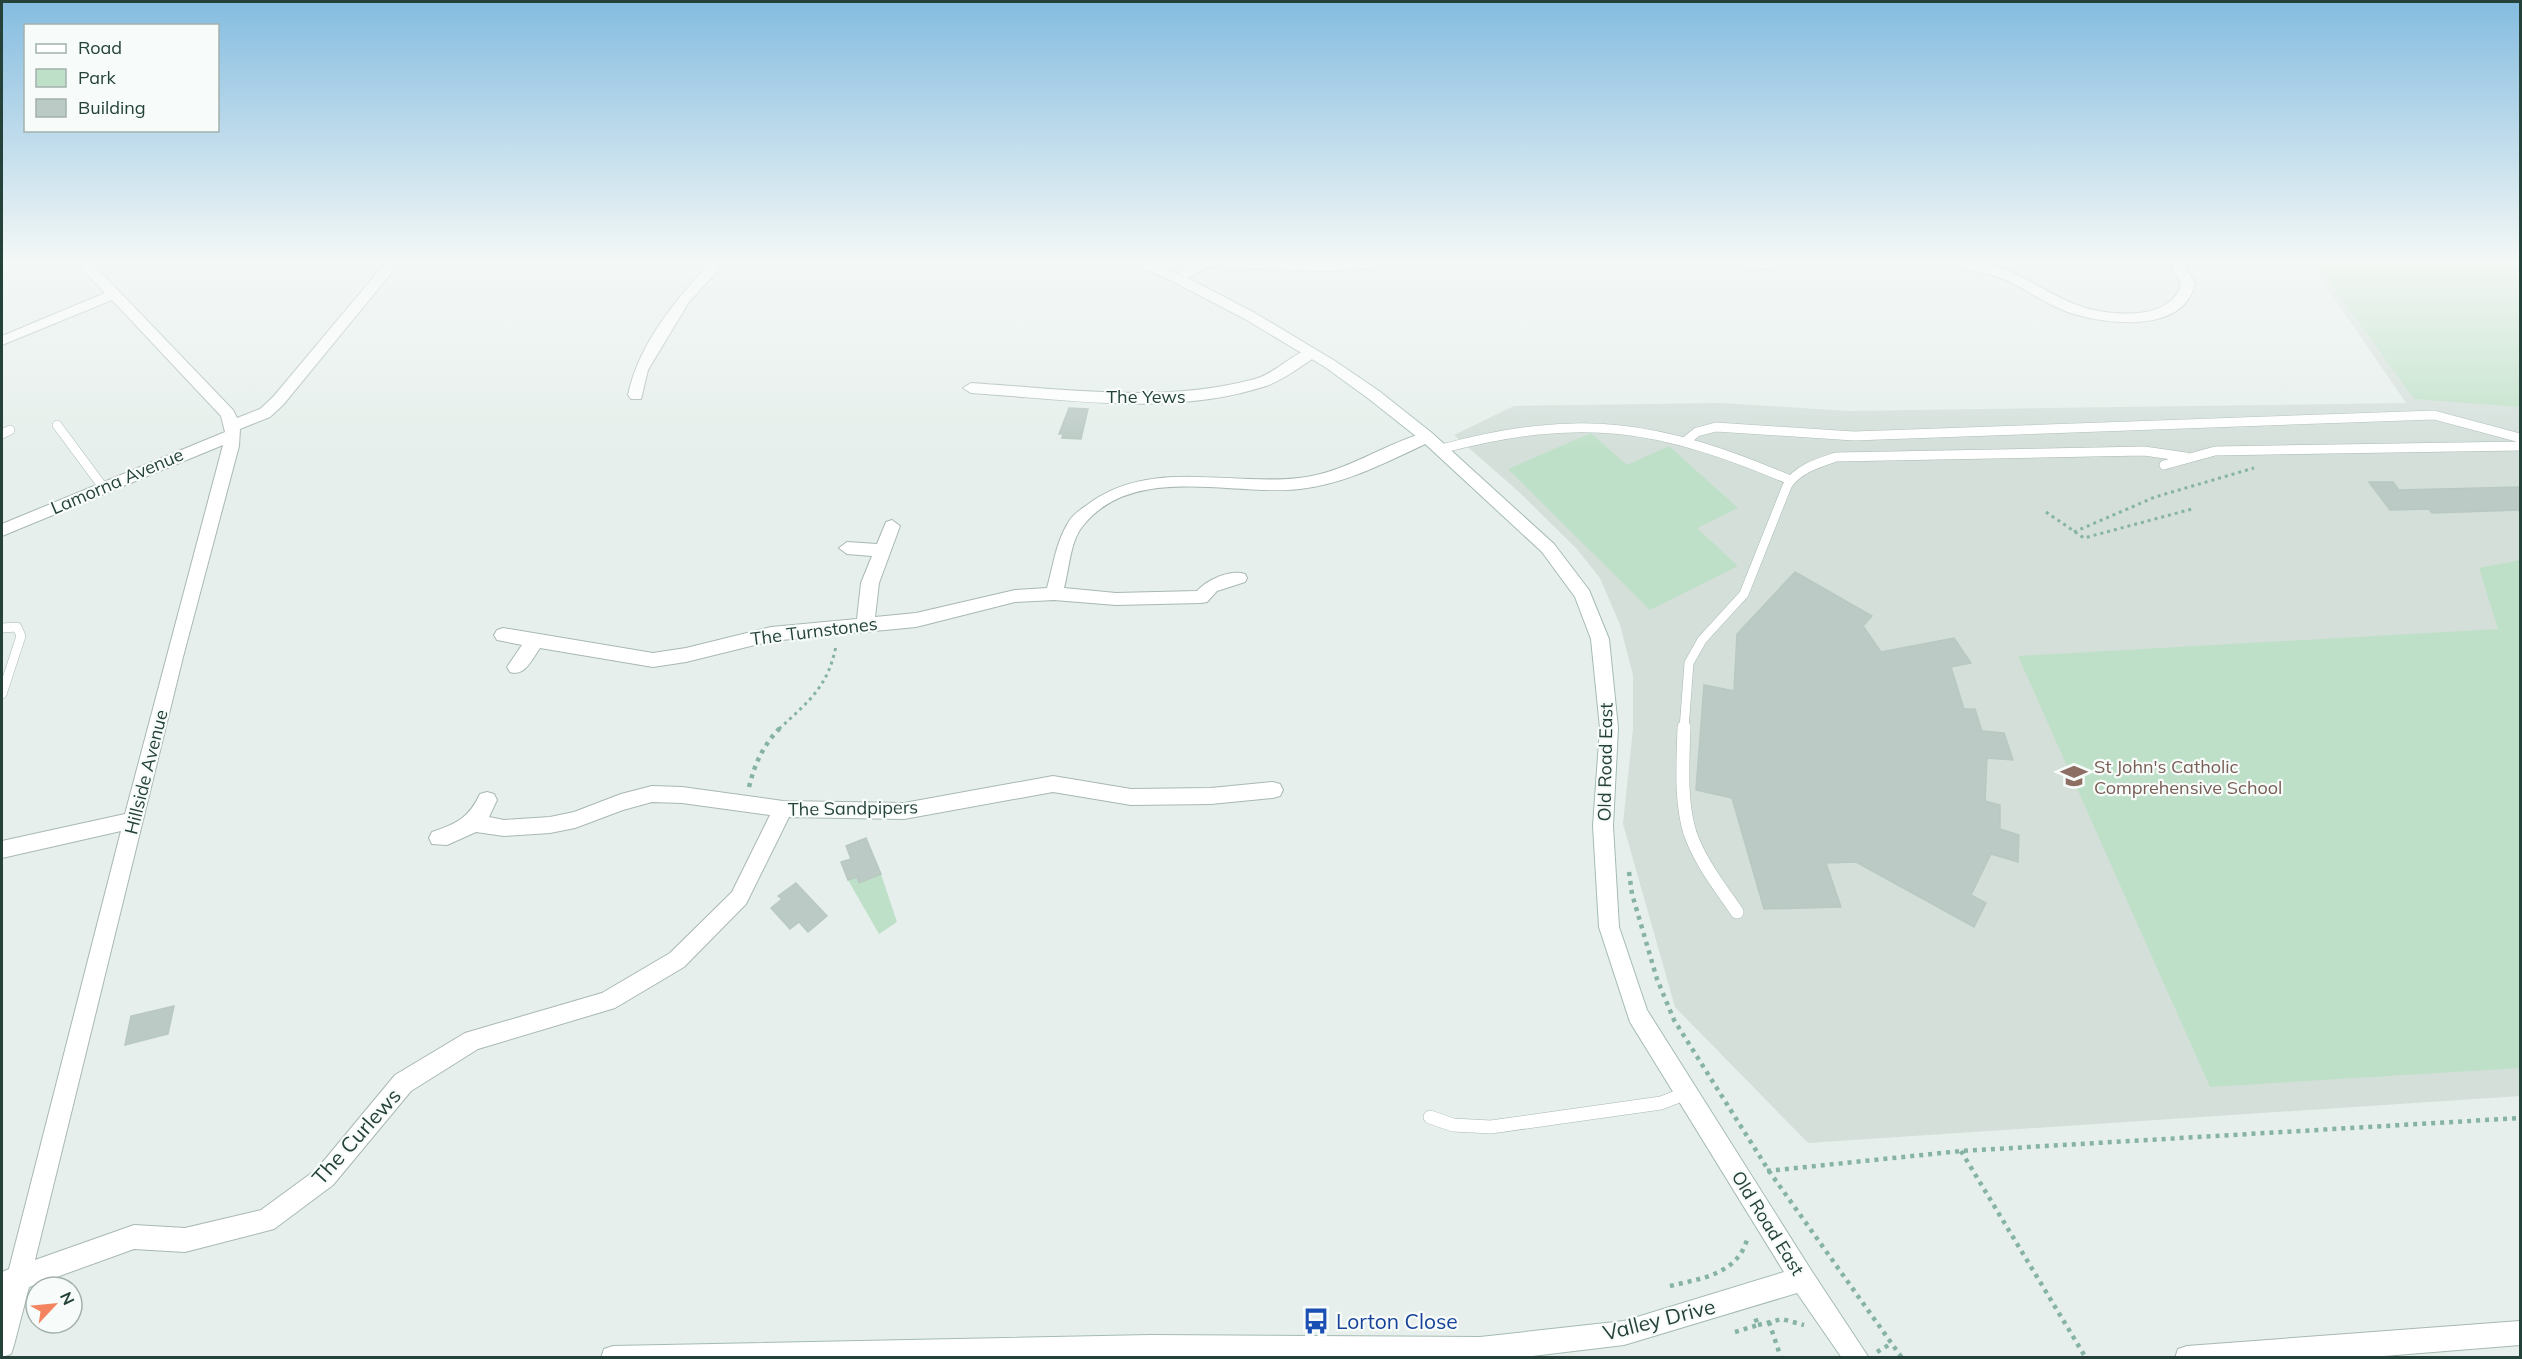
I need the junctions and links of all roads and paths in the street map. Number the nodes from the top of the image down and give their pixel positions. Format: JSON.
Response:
{"nodes":[{"id":1,"x":42,"y":324,"type":"edge"},
{"id":2,"x":144,"y":324,"type":"edge"},
{"id":3,"x":341,"y":324,"type":"edge"},
{"id":4,"x":668,"y":324,"type":"edge"},
{"id":5,"x":1261,"y":324,"type":"edge"},
{"id":6,"x":2,"y":341,"type":"edge"},
{"id":7,"x":1312,"y":353,"type":"junction"},
{"id":8,"x":971,"y":388,"type":"dead end"},
{"id":9,"x":636,"y":395,"type":"dead end"},
{"id":10,"x":57,"y":424,"type":"dead end"},
{"id":11,"x":233,"y":430,"type":"junction"},
{"id":12,"x":2520,"y":438,"type":"edge"},
{"id":13,"x":1687,"y":440,"type":"junction"},
{"id":14,"x":1434,"y":443,"type":"junction"},
{"id":15,"x":2520,"y":446,"type":"edge"},
{"id":16,"x":2186,"y":457,"type":"junction"},
{"id":17,"x":2164,"y":465,"type":"dead end"},
{"id":18,"x":2259,"y":466,"type":"dead end"},
{"id":19,"x":1790,"y":480,"type":"junction"},
{"id":20,"x":104,"y":487,"type":"junction"},
{"id":21,"x":2192,"y":508,"type":"dead end"},
{"id":22,"x":2046,"y":512,"type":"dead end"},
{"id":23,"x":892,"y":526,"type":"dead end"},
{"id":24,"x":2,"y":530,"type":"edge"},
{"id":25,"x":2074,"y":532,"type":"junction"},
{"id":26,"x":847,"y":548,"type":"dead end"},
{"id":27,"x":882,"y":551,"type":"junction"},
{"id":28,"x":1239,"y":578,"type":"dead end"},
{"id":29,"x":1054,"y":594,"type":"junction"},
{"id":30,"x":865,"y":625,"type":"junction"},
{"id":31,"x":2,"y":628,"type":"edge"},
{"id":32,"x":831,"y":628,"type":"junction"},
{"id":33,"x":503,"y":635,"type":"dead end"},
{"id":34,"x":535,"y":641,"type":"junction"},
{"id":35,"x":13,"y":660,"type":"junction"},
{"id":36,"x":2,"y":665,"type":"edge"},
{"id":37,"x":516,"y":667,"type":"dead end"},
{"id":38,"x":2,"y":694,"type":"edge"},
{"id":39,"x":1273,"y":790,"type":"dead end"},
{"id":40,"x":487,"y":800,"type":"dead end"},
{"id":41,"x":746,"y":806,"type":"junction"},
{"id":42,"x":783,"y":809,"type":"junction"},
{"id":43,"x":134,"y":820,"type":"junction"},
{"id":44,"x":473,"y":823,"type":"junction"},
{"id":45,"x":439,"y":838,"type":"dead end"},
{"id":46,"x":2,"y":849,"type":"edge"},
{"id":47,"x":1628,"y":867,"type":"dead end"},
{"id":48,"x":1737,"y":912,"type":"dead end"},
{"id":49,"x":1686,"y":1093,"type":"junction"},
{"id":50,"x":1430,"y":1117,"type":"dead end"},
{"id":51,"x":2520,"y":1118,"type":"edge"},
{"id":52,"x":1961,"y":1151,"type":"junction"},
{"id":53,"x":1769,"y":1171,"type":"junction"},
{"id":54,"x":1748,"y":1230,"type":"dead end"},
{"id":55,"x":1802,"y":1279,"type":"junction"},
{"id":56,"x":10,"y":1280,"type":"edge"},
{"id":57,"x":1670,"y":1286,"type":"dead end"},
{"id":58,"x":1769,"y":1322,"type":"junction"},
{"id":59,"x":1758,"y":1325,"type":"dead end"},
{"id":60,"x":1812,"y":1330,"type":"dead end"},
{"id":61,"x":2520,"y":1333,"type":"edge"},
{"id":62,"x":2,"y":1345,"type":"edge"},
{"id":63,"x":2345,"y":1351,"type":"edge"},
{"id":64,"x":1480,"y":1353,"type":"edge"},
{"id":65,"x":613,"y":1358,"type":"edge"},
{"id":66,"x":1781,"y":1358,"type":"edge"},
{"id":67,"x":1857,"y":1358,"type":"edge"},
{"id":68,"x":1902,"y":1358,"type":"edge"},
{"id":69,"x":2086,"y":1358,"type":"edge"},
{"id":70,"x":2187,"y":1358,"type":"edge"}],
"edges":[{"from":1,"to":6,"type":"street"},
{"from":2,"to":11,"type":"street"},
{"from":3,"to":11,"type":"street"},
{"from":4,"to":9,"type":"street"},
{"from":5,"to":7,"type":"street","name":"Old Road East"},
{"from":7,"to":8,"type":"street","name":"The Yews"},
{"from":7,"to":14,"type":"street","name":"Old Road East"},
{"from":10,"to":20,"type":"lane"},
{"from":11,"to":20,"type":"street","name":"Lamorna Avenue"},
{"from":11,"to":43,"type":"street","name":"Hillside Avenue"},
{"from":12,"to":13,"type":"lane"},
{"from":13,"to":14,"type":"lane"},
{"from":13,"to":19,"type":"lane"},
{"from":14,"to":29,"type":"street"},
{"from":14,"to":49,"type":"street","name":"Old Road East"},
{"from":15,"to":16,"type":"lane"},
{"from":16,"to":17,"type":"lane"},
{"from":16,"to":19,"type":"lane"},
{"from":18,"to":25,"type":"path"},
{"from":19,"to":48,"type":"lane"},
{"from":20,"to":24,"type":"street","name":"Lamorna Avenue"},
{"from":21,"to":25,"type":"path"},
{"from":22,"to":25,"type":"path"},
{"from":23,"to":27,"type":"street"},
{"from":26,"to":27,"type":"street"},
{"from":27,"to":30,"type":"street"},
{"from":28,"to":29,"type":"street","name":"The Turnstones"},
{"from":29,"to":30,"type":"street","name":"The Turnstones"},
{"from":30,"to":32,"type":"street","name":"The Turnstones"},
{"from":31,"to":35,"type":"lane"},
{"from":32,"to":34,"type":"street","name":"The Turnstones"},
{"from":32,"to":41,"type":"path"},
{"from":33,"to":34,"type":"street","name":"The Turnstones"},
{"from":34,"to":37,"type":"street"},
{"from":35,"to":36,"type":"lane"},
{"from":35,"to":38,"type":"lane"},
{"from":39,"to":42,"type":"street","name":"The Sandpipers"},
{"from":40,"to":44,"type":"street"},
{"from":41,"to":42,"type":"street","name":"The Sandpipers"},
{"from":41,"to":44,"type":"street","name":"The Sandpipers"},
{"from":42,"to":56,"type":"street","name":"The Curlews"},
{"from":43,"to":46,"type":"street"},
{"from":43,"to":56,"type":"street","name":"Hillside Avenue"},
{"from":44,"to":45,"type":"street"},
{"from":47,"to":53,"type":"path"},
{"from":49,"to":50,"type":"lane"},
{"from":49,"to":55,"type":"street","name":"Old Road East"},
{"from":51,"to":52,"type":"path"},
{"from":52,"to":53,"type":"path"},
{"from":52,"to":69,"type":"path"},
{"from":53,"to":68,"type":"path"},
{"from":54,"to":57,"type":"path"},
{"from":55,"to":64,"type":"street","name":"Valley Drive"},
{"from":55,"to":67,"type":"street","name":"Old Road East"},
{"from":56,"to":62,"type":"street","name":"Hillside Avenue"},
{"from":58,"to":59,"type":"path"},
{"from":58,"to":60,"type":"path"},
{"from":58,"to":66,"type":"path"},
{"from":61,"to":63,"type":"street"},
{"from":63,"to":70,"type":"street"},
{"from":64,"to":65,"type":"street","name":"Valley Drive"}]}
